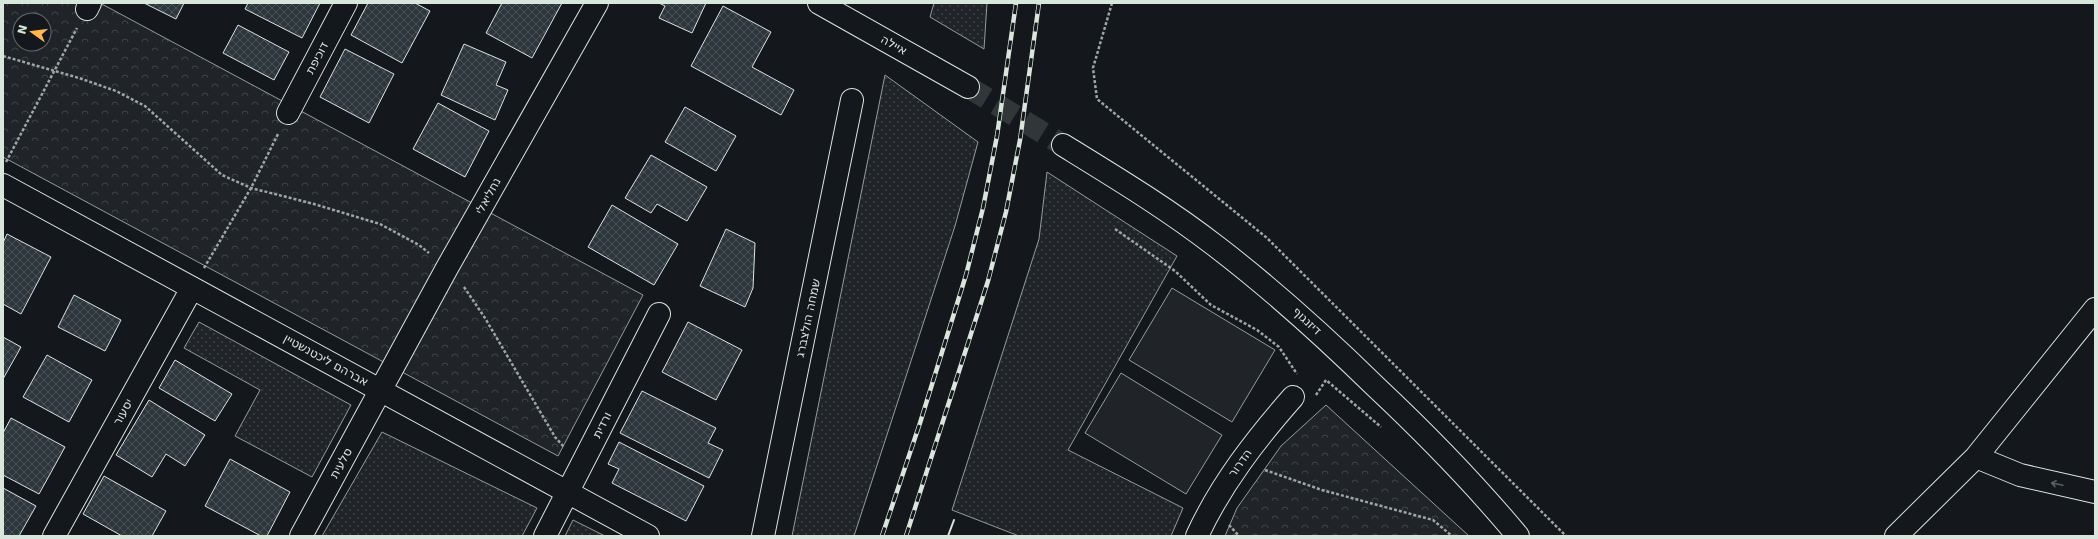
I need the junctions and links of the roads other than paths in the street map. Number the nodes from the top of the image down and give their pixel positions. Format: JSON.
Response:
{"nodes":[{"id":1,"x":346,"y":3,"type":"edge"},
{"id":2,"x":597,"y":3,"type":"edge"},
{"id":3,"x":819,"y":3,"type":"edge"},
{"id":4,"x":968,"y":87,"type":"tunnel mouth"},
{"id":5,"x":852,"y":100,"type":"dead end"},
{"id":6,"x":288,"y":113,"type":"road end"},
{"id":7,"x":1063,"y":145,"type":"tunnel mouth"},
{"id":8,"x":3,"y":185,"type":"edge"},
{"id":9,"x":192,"y":288,"type":"junction"},
{"id":10,"x":2095,"y":309,"type":"edge"},
{"id":11,"x":659,"y":314,"type":"dead end"},
{"id":12,"x":381,"y":390,"type":"junction"},
{"id":13,"x":1293,"y":397,"type":"road end"},
{"id":14,"x":1976,"y":457,"type":"junction"},
{"id":15,"x":568,"y":492,"type":"junction"},
{"id":16,"x":2095,"y":492,"type":"edge"},
{"id":17,"x":54,"y":536,"type":"edge"},
{"id":18,"x":301,"y":536,"type":"edge"},
{"id":19,"x":545,"y":536,"type":"edge"},
{"id":20,"x":648,"y":536,"type":"edge"},
{"id":21,"x":763,"y":536,"type":"edge"},
{"id":22,"x":1197,"y":536,"type":"edge"},
{"id":23,"x":1518,"y":536,"type":"edge"},
{"id":24,"x":1896,"y":536,"type":"edge"}],
"edges":[{"from":1,"to":6,"type":"street","name":"דוכיפת"},
{"from":2,"to":12,"type":"street","name":"נחליאלי"},
{"from":3,"to":4,"type":"street","name":"איילה"},
{"from":5,"to":21,"type":"street","name":"שמחה הולצברג"},
{"from":7,"to":23,"type":"street","name":"דיזנגוף"},
{"from":8,"to":9,"type":"street","name":"אברהם ליכטנשטיין"},
{"from":9,"to":12,"type":"street","name":"אברהם ליכטנשטיין"},
{"from":9,"to":17,"type":"street","name":"יסעור"},
{"from":10,"to":14,"type":"street"},
{"from":11,"to":15,"type":"street","name":"ורדית"},
{"from":12,"to":15,"type":"street","name":"אברהם ליכטנשטיין"},
{"from":12,"to":18,"type":"street","name":"סלעית"},
{"from":13,"to":22,"type":"street","name":"הדרור"},
{"from":16,"to":14,"type":"street","one_way":true},
{"from":14,"to":24,"type":"street"},
{"from":15,"to":19,"type":"street","name":"ורדית"},
{"from":15,"to":20,"type":"street","name":"אברהם ליכטנשטיין"}]}
